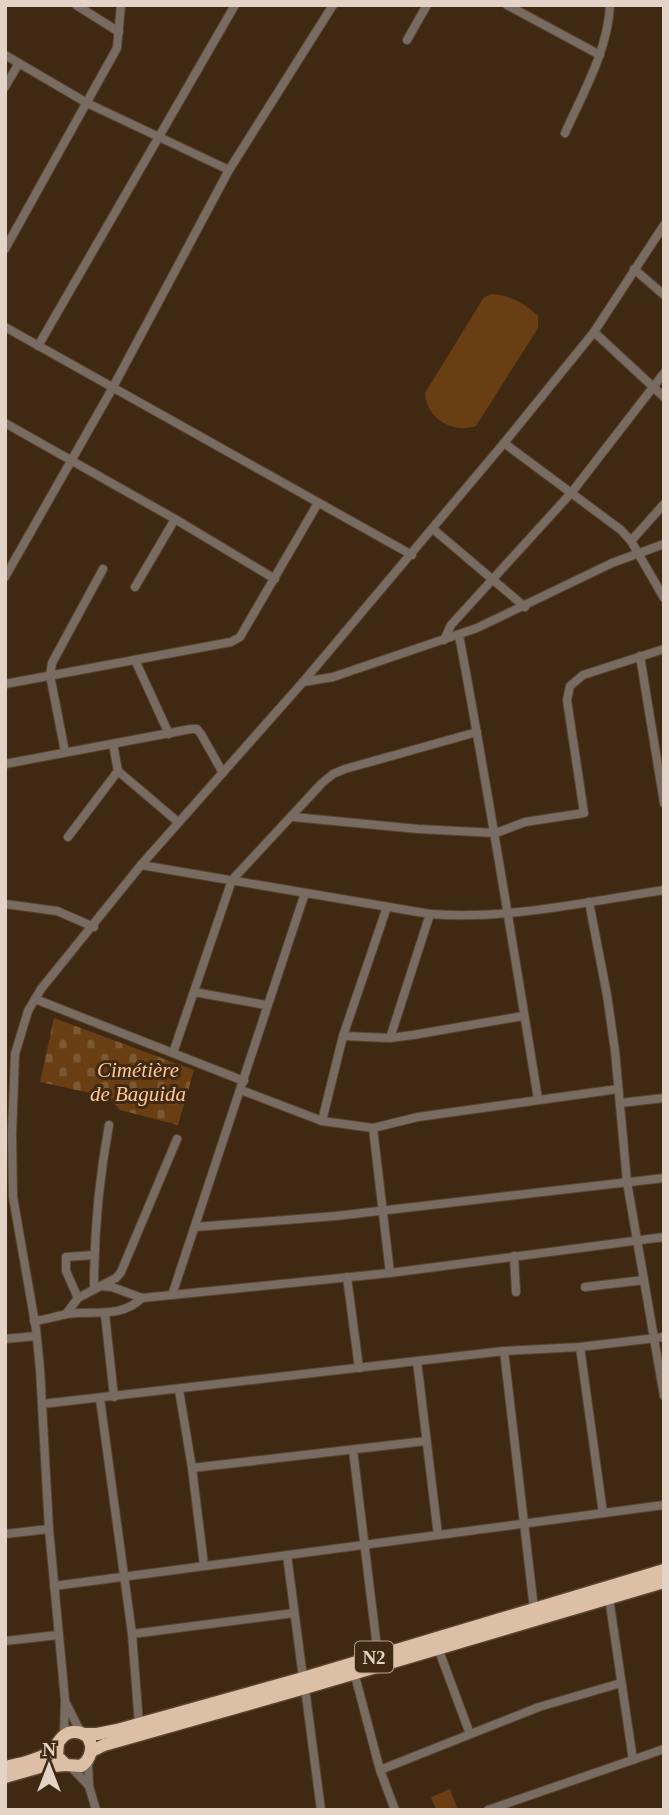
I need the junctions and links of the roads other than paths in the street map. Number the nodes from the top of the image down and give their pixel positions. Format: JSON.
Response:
{"nodes":[{"id":1,"x":76,"y":5,"type":"edge"},
{"id":2,"x":121,"y":5,"type":"edge"},
{"id":3,"x":235,"y":5,"type":"edge"},
{"id":4,"x":333,"y":5,"type":"edge"},
{"id":5,"x":427,"y":5,"type":"edge"},
{"id":6,"x":610,"y":5,"type":"edge"},
{"id":7,"x":513,"y":7,"type":"edge"},
{"id":8,"x":119,"y":32,"type":"junction"},
{"id":9,"x":407,"y":40,"type":"dead end"},
{"id":10,"x":5,"y":55,"type":"edge"},
{"id":11,"x":600,"y":55,"type":"junction"},
{"id":12,"x":19,"y":63,"type":"junction"},
{"id":13,"x":5,"y":88,"type":"edge"},
{"id":14,"x":87,"y":103,"type":"junction"},
{"id":15,"x":565,"y":133,"type":"dead end"},
{"id":16,"x":160,"y":138,"type":"junction"},
{"id":17,"x":229,"y":170,"type":"junction"},
{"id":18,"x":664,"y":225,"type":"edge"},
{"id":19,"x":8,"y":239,"type":"edge"},
{"id":20,"x":5,"y":249,"type":"edge"},
{"id":21,"x":634,"y":269,"type":"junction"},
{"id":22,"x":664,"y":295,"type":"edge"},
{"id":23,"x":5,"y":327,"type":"edge"},
{"id":24,"x":594,"y":332,"type":"junction"},
{"id":25,"x":38,"y":346,"type":"junction"},
{"id":26,"x":664,"y":373,"type":"edge"},
{"id":27,"x":654,"y":388,"type":"junction"},
{"id":28,"x":112,"y":389,"type":"junction"},
{"id":29,"x":664,"y":397,"type":"edge"},
{"id":30,"x":5,"y":423,"type":"edge"},
{"id":31,"x":504,"y":443,"type":"junction"},
{"id":32,"x":72,"y":461,"type":"junction"},
{"id":33,"x":572,"y":492,"type":"junction"},
{"id":34,"x":318,"y":503,"type":"junction"},
{"id":35,"x":664,"y":505,"type":"edge"},
{"id":36,"x":175,"y":519,"type":"junction"},
{"id":37,"x":433,"y":529,"type":"junction"},
{"id":38,"x":631,"y":541,"type":"junction"},
{"id":39,"x":664,"y":544,"type":"edge"},
{"id":40,"x":637,"y":552,"type":"junction"},
{"id":41,"x":412,"y":555,"type":"junction"},
{"id":42,"x":103,"y":569,"type":"dead end"},
{"id":43,"x":5,"y":578,"type":"edge"},
{"id":44,"x":275,"y":579,"type":"junction"},
{"id":45,"x":494,"y":580,"type":"junction"},
{"id":46,"x":135,"y":587,"type":"dead end"},
{"id":47,"x":664,"y":598,"type":"edge"},
{"id":48,"x":524,"y":607,"type":"junction"},
{"id":49,"x":459,"y":635,"type":"junction"},
{"id":50,"x":444,"y":640,"type":"junction"},
{"id":51,"x":664,"y":649,"type":"edge"},
{"id":52,"x":640,"y":656,"type":"junction"},
{"id":53,"x":135,"y":660,"type":"junction"},
{"id":54,"x":50,"y":676,"type":"junction"},
{"id":55,"x":303,"y":682,"type":"junction"},
{"id":56,"x":5,"y":684,"type":"edge"},
{"id":57,"x":477,"y":732,"type":"junction"},
{"id":58,"x":169,"y":734,"type":"junction"},
{"id":59,"x":113,"y":744,"type":"junction"},
{"id":60,"x":65,"y":752,"type":"junction"},
{"id":61,"x":5,"y":764,"type":"edge"},
{"id":62,"x":118,"y":771,"type":"junction"},
{"id":63,"x":223,"y":773,"type":"junction"},
{"id":64,"x":664,"y":803,"type":"edge"},
{"id":65,"x":293,"y":817,"type":"junction"},
{"id":66,"x":178,"y":822,"type":"junction"},
{"id":67,"x":496,"y":833,"type":"junction"},
{"id":68,"x":68,"y":837,"type":"dead end"},
{"id":69,"x":141,"y":865,"type":"junction"},
{"id":70,"x":232,"y":880,"type":"junction"},
{"id":71,"x":664,"y":890,"type":"edge"},
{"id":72,"x":305,"y":893,"type":"junction"},
{"id":73,"x":589,"y":902,"type":"junction"},
{"id":74,"x":5,"y":904,"type":"edge"},
{"id":75,"x":387,"y":907,"type":"junction"},
{"id":76,"x":429,"y":914,"type":"junction"},
{"id":77,"x":506,"y":914,"type":"junction"},
{"id":78,"x":94,"y":927,"type":"junction"},
{"id":79,"x":194,"y":992,"type":"junction"},
{"id":80,"x":35,"y":999,"type":"junction"},
{"id":81,"x":266,"y":1006,"type":"junction"},
{"id":82,"x":523,"y":1016,"type":"junction"},
{"id":83,"x":343,"y":1036,"type":"junction"},
{"id":84,"x":390,"y":1038,"type":"junction"},
{"id":85,"x":173,"y":1053,"type":"junction"},
{"id":86,"x":10,"y":1054,"type":"edge"},
{"id":87,"x":242,"y":1086,"type":"junction"},
{"id":88,"x":618,"y":1089,"type":"junction"},
{"id":89,"x":664,"y":1098,"type":"edge"},
{"id":90,"x":538,"y":1099,"type":"junction"},
{"id":91,"x":620,"y":1103,"type":"junction"},
{"id":92,"x":322,"y":1121,"type":"junction"},
{"id":93,"x":109,"y":1125,"type":"dead end"},
{"id":94,"x":373,"y":1128,"type":"junction"},
{"id":95,"x":177,"y":1139,"type":"dead end"},
{"id":96,"x":664,"y":1178,"type":"edge"},
{"id":97,"x":626,"y":1182,"type":"junction"},
{"id":98,"x":9,"y":1199,"type":"edge"},
{"id":99,"x":383,"y":1210,"type":"junction"},
{"id":100,"x":195,"y":1227,"type":"junction"},
{"id":101,"x":664,"y":1237,"type":"edge"},
{"id":102,"x":637,"y":1241,"type":"junction"},
{"id":103,"x":94,"y":1255,"type":"junction"},
{"id":104,"x":513,"y":1256,"type":"junction"},
{"id":105,"x":390,"y":1273,"type":"junction"},
{"id":106,"x":347,"y":1277,"type":"junction"},
{"id":107,"x":644,"y":1280,"type":"junction"},
{"id":108,"x":96,"y":1287,"type":"junction"},
{"id":109,"x":584,"y":1287,"type":"dead end"},
{"id":110,"x":516,"y":1292,"type":"dead end"},
{"id":111,"x":172,"y":1295,"type":"junction"},
{"id":112,"x":78,"y":1298,"type":"junction"},
{"id":113,"x":142,"y":1298,"type":"junction"},
{"id":114,"x":66,"y":1314,"type":"junction"},
{"id":115,"x":105,"y":1314,"type":"junction"},
{"id":116,"x":34,"y":1321,"type":"junction"},
{"id":117,"x":36,"y":1336,"type":"junction"},
{"id":118,"x":664,"y":1337,"type":"edge"},
{"id":119,"x":5,"y":1339,"type":"edge"},
{"id":120,"x":654,"y":1339,"type":"junction"},
{"id":121,"x":580,"y":1347,"type":"junction"},
{"id":122,"x":503,"y":1351,"type":"junction"},
{"id":123,"x":417,"y":1361,"type":"junction"},
{"id":124,"x":359,"y":1368,"type":"junction"},
{"id":125,"x":179,"y":1390,"type":"junction"},
{"id":126,"x":664,"y":1396,"type":"edge"},
{"id":127,"x":114,"y":1398,"type":"junction"},
{"id":128,"x":100,"y":1399,"type":"junction"},
{"id":129,"x":42,"y":1404,"type":"junction"},
{"id":130,"x":426,"y":1440,"type":"junction"},
{"id":131,"x":353,"y":1450,"type":"junction"},
{"id":132,"x":192,"y":1468,"type":"junction"},
{"id":133,"x":664,"y":1505,"type":"edge"},
{"id":134,"x":603,"y":1513,"type":"junction"},
{"id":135,"x":524,"y":1525,"type":"junction"},
{"id":136,"x":49,"y":1529,"type":"junction"},
{"id":137,"x":5,"y":1534,"type":"edge"},
{"id":138,"x":438,"y":1535,"type":"junction"},
{"id":139,"x":366,"y":1545,"type":"junction"},
{"id":140,"x":287,"y":1555,"type":"junction"},
{"id":141,"x":204,"y":1565,"type":"junction"},
{"id":142,"x":664,"y":1570,"type":"edge"},
{"id":143,"x":124,"y":1576,"type":"junction"},
{"id":144,"x":664,"y":1582,"type":"edge"},
{"id":145,"x":54,"y":1586,"type":"junction"},
{"id":146,"x":609,"y":1598,"type":"junction"},
{"id":147,"x":534,"y":1609,"type":"junction"},
{"id":148,"x":294,"y":1613,"type":"junction"},
{"id":149,"x":58,"y":1634,"type":"junction"},
{"id":150,"x":132,"y":1634,"type":"junction"},
{"id":151,"x":5,"y":1642,"type":"edge"},
{"id":152,"x":438,"y":1648,"type":"junction"},
{"id":153,"x":378,"y":1656,"type":"junction"},
{"id":154,"x":354,"y":1672,"type":"junction"},
{"id":155,"x":304,"y":1683,"type":"junction"},
{"id":156,"x":621,"y":1683,"type":"junction"},
{"id":157,"x":65,"y":1700,"type":"junction"},
{"id":158,"x":139,"y":1724,"type":"junction"},
{"id":159,"x":82,"y":1733,"type":"junction"},
{"id":160,"x":470,"y":1734,"type":"junction"},
{"id":161,"x":61,"y":1739,"type":"junction"},
{"id":162,"x":664,"y":1749,"type":"edge"},
{"id":163,"x":90,"y":1756,"type":"junction"},
{"id":164,"x":633,"y":1760,"type":"junction"},
{"id":165,"x":69,"y":1766,"type":"junction"},
{"id":166,"x":5,"y":1767,"type":"edge"},
{"id":167,"x":380,"y":1770,"type":"junction"},
{"id":168,"x":5,"y":1777,"type":"edge"},
{"id":169,"x":89,"y":1786,"type":"junction"},
{"id":170,"x":96,"y":1810,"type":"edge"},
{"id":171,"x":321,"y":1810,"type":"edge"},
{"id":172,"x":395,"y":1810,"type":"edge"},
{"id":173,"x":488,"y":1810,"type":"edge"}],
"edges":[{"from":1,"to":8,"type":"street"},
{"from":2,"to":8,"type":"street"},
{"from":3,"to":16,"type":"street"},
{"from":4,"to":17,"type":"street"},
{"from":5,"to":9,"type":"street"},
{"from":6,"to":11,"type":"street"},
{"from":7,"to":11,"type":"street"},
{"from":8,"to":14,"type":"street"},
{"from":10,"to":12,"type":"street"},
{"from":11,"to":15,"type":"street"},
{"from":12,"to":13,"type":"street"},
{"from":12,"to":14,"type":"street"},
{"from":14,"to":16,"type":"street"},
{"from":14,"to":19,"type":"street"},
{"from":16,"to":17,"type":"street"},
{"from":16,"to":25,"type":"street"},
{"from":17,"to":28,"type":"street"},
{"from":18,"to":21,"type":"street"},
{"from":19,"to":20,"type":"street"},
{"from":21,"to":22,"type":"street"},
{"from":21,"to":24,"type":"street"},
{"from":23,"to":25,"type":"street"},
{"from":24,"to":27,"type":"street"},
{"from":24,"to":31,"type":"street"},
{"from":25,"to":28,"type":"street"},
{"from":26,"to":27,"type":"street"},
{"from":27,"to":29,"type":"street"},
{"from":27,"to":33,"type":"street"},
{"from":28,"to":32,"type":"street"},
{"from":28,"to":34,"type":"street"},
{"from":30,"to":32,"type":"street"},
{"from":31,"to":33,"type":"street"},
{"from":31,"to":37,"type":"street"},
{"from":32,"to":36,"type":"street"},
{"from":32,"to":43,"type":"street"},
{"from":33,"to":38,"type":"street"},
{"from":33,"to":45,"type":"street"},
{"from":34,"to":41,"type":"street"},
{"from":34,"to":44,"type":"street"},
{"from":35,"to":38,"type":"street"},
{"from":36,"to":44,"type":"street"},
{"from":36,"to":46,"type":"street"},
{"from":37,"to":41,"type":"street"},
{"from":37,"to":45,"type":"street"},
{"from":38,"to":40,"type":"street"},
{"from":39,"to":40,"type":"street"},
{"from":40,"to":47,"type":"street"},
{"from":40,"to":48,"type":"street"},
{"from":41,"to":55,"type":"street"},
{"from":42,"to":54,"type":"street"},
{"from":44,"to":53,"type":"street"},
{"from":45,"to":48,"type":"street"},
{"from":45,"to":50,"type":"street"},
{"from":48,"to":49,"type":"street"},
{"from":49,"to":50,"type":"street"},
{"from":49,"to":57,"type":"street"},
{"from":50,"to":55,"type":"street"},
{"from":51,"to":52,"type":"street"},
{"from":52,"to":64,"type":"street"},
{"from":52,"to":67,"type":"street"},
{"from":53,"to":54,"type":"street"},
{"from":53,"to":58,"type":"street"},
{"from":54,"to":56,"type":"street"},
{"from":54,"to":60,"type":"street"},
{"from":55,"to":63,"type":"street"},
{"from":57,"to":65,"type":"street"},
{"from":57,"to":67,"type":"street"},
{"from":58,"to":59,"type":"street"},
{"from":58,"to":63,"type":"street"},
{"from":59,"to":60,"type":"street"},
{"from":59,"to":62,"type":"street"},
{"from":60,"to":61,"type":"street"},
{"from":62,"to":66,"type":"street"},
{"from":62,"to":68,"type":"street"},
{"from":63,"to":66,"type":"street"},
{"from":65,"to":67,"type":"street"},
{"from":65,"to":70,"type":"street"},
{"from":66,"to":69,"type":"street"},
{"from":67,"to":77,"type":"street"},
{"from":69,"to":70,"type":"street"},
{"from":69,"to":78,"type":"street"},
{"from":70,"to":72,"type":"street"},
{"from":70,"to":79,"type":"street"},
{"from":71,"to":73,"type":"street"},
{"from":72,"to":75,"type":"street"},
{"from":72,"to":81,"type":"street"},
{"from":73,"to":77,"type":"street"},
{"from":73,"to":88,"type":"street"},
{"from":74,"to":78,"type":"street"},
{"from":75,"to":76,"type":"street"},
{"from":75,"to":83,"type":"street"},
{"from":76,"to":77,"type":"street"},
{"from":76,"to":84,"type":"street"},
{"from":77,"to":82,"type":"street"},
{"from":78,"to":80,"type":"street"},
{"from":79,"to":81,"type":"street"},
{"from":79,"to":85,"type":"street"},
{"from":80,"to":85,"type":"street"},
{"from":80,"to":86,"type":"street"},
{"from":81,"to":87,"type":"street"},
{"from":82,"to":84,"type":"street"},
{"from":82,"to":90,"type":"street"},
{"from":83,"to":84,"type":"street"},
{"from":83,"to":92,"type":"street"},
{"from":85,"to":87,"type":"street"},
{"from":86,"to":98,"type":"street"},
{"from":87,"to":92,"type":"street"},
{"from":87,"to":100,"type":"street"},
{"from":88,"to":90,"type":"street"},
{"from":88,"to":91,"type":"street"},
{"from":89,"to":91,"type":"street"},
{"from":90,"to":94,"type":"street"},
{"from":91,"to":97,"type":"street"},
{"from":92,"to":94,"type":"street"},
{"from":93,"to":103,"type":"street"},
{"from":94,"to":99,"type":"street"},
{"from":95,"to":108,"type":"street"},
{"from":96,"to":97,"type":"street"},
{"from":97,"to":99,"type":"street"},
{"from":97,"to":102,"type":"street"},
{"from":98,"to":116,"type":"street"},
{"from":99,"to":100,"type":"street"},
{"from":99,"to":105,"type":"street"},
{"from":100,"to":111,"type":"street"},
{"from":101,"to":102,"type":"street"},
{"from":102,"to":104,"type":"street"},
{"from":102,"to":107,"type":"street"},
{"from":103,"to":108,"type":"street"},
{"from":103,"to":112,"type":"street"},
{"from":104,"to":105,"type":"street"},
{"from":104,"to":110,"type":"street"},
{"from":105,"to":106,"type":"street"},
{"from":106,"to":111,"type":"street"},
{"from":106,"to":124,"type":"street"},
{"from":107,"to":109,"type":"street"},
{"from":107,"to":120,"type":"street"},
{"from":108,"to":112,"type":"street"},
{"from":108,"to":113,"type":"street"},
{"from":111,"to":113,"type":"street"},
{"from":112,"to":114,"type":"street"},
{"from":113,"to":115,"type":"street"},
{"from":114,"to":115,"type":"street"},
{"from":114,"to":116,"type":"street"},
{"from":115,"to":127,"type":"street"},
{"from":116,"to":117,"type":"street"},
{"from":117,"to":119,"type":"street"},
{"from":117,"to":129,"type":"street"},
{"from":118,"to":120,"type":"street"},
{"from":120,"to":121,"type":"street"},
{"from":120,"to":126,"type":"street"},
{"from":121,"to":122,"type":"street"},
{"from":121,"to":134,"type":"street"},
{"from":122,"to":123,"type":"street"},
{"from":122,"to":135,"type":"street"},
{"from":123,"to":124,"type":"street"},
{"from":123,"to":130,"type":"street"},
{"from":124,"to":125,"type":"street"},
{"from":125,"to":127,"type":"street"},
{"from":125,"to":132,"type":"street"},
{"from":127,"to":128,"type":"street"},
{"from":128,"to":129,"type":"street"},
{"from":128,"to":143,"type":"street"},
{"from":129,"to":136,"type":"street"},
{"from":130,"to":131,"type":"street"},
{"from":130,"to":138,"type":"street"},
{"from":131,"to":132,"type":"street"},
{"from":131,"to":139,"type":"street"},
{"from":132,"to":141,"type":"street"},
{"from":133,"to":134,"type":"street"},
{"from":134,"to":135,"type":"street"},
{"from":135,"to":138,"type":"street"},
{"from":135,"to":147,"type":"street"},
{"from":136,"to":137,"type":"street"},
{"from":136,"to":145,"type":"street"},
{"from":138,"to":139,"type":"street"},
{"from":139,"to":140,"type":"street"},
{"from":139,"to":153,"type":"street"},
{"from":140,"to":141,"type":"street"},
{"from":140,"to":148,"type":"street"},
{"from":141,"to":143,"type":"street"},
{"from":142,"to":147,"type":"highway","number":"N2"},
{"from":143,"to":145,"type":"street"},
{"from":143,"to":150,"type":"street"},
{"from":144,"to":146,"type":"highway","number":"N2"},
{"from":145,"to":149,"type":"street"},
{"from":146,"to":152,"type":"highway","number":"N2"},
{"from":146,"to":156,"type":"street"},
{"from":147,"to":153,"type":"highway","number":"N2"},
{"from":148,"to":150,"type":"street"},
{"from":148,"to":155,"type":"street"},
{"from":149,"to":151,"type":"street"},
{"from":149,"to":157,"type":"street"},
{"from":150,"to":158,"type":"street"},
{"from":152,"to":154,"type":"highway","number":"N2"},
{"from":152,"to":160,"type":"street"},
{"from":153,"to":155,"type":"highway","number":"N2"},
{"from":154,"to":155,"type":"highway","number":"N2"},
{"from":154,"to":167,"type":"street"},
{"from":155,"to":158,"type":"highway","number":"N2"},
{"from":155,"to":163,"type":"highway","number":"N2"},
{"from":155,"to":171,"type":"street"},
{"from":156,"to":160,"type":"street"},
{"from":156,"to":164,"type":"street"},
{"from":157,"to":159,"type":"street"},
{"from":157,"to":161,"type":"street"},
{"from":158,"to":159,"type":"highway","number":"N2"},
{"from":159,"to":161,"type":"highway","number":"N2"},
{"from":159,"to":163,"type":"highway"},
{"from":160,"to":167,"type":"street"},
{"from":161,"to":165,"type":"highway"},
{"from":161,"to":166,"type":"highway","number":"N2"},
{"from":162,"to":164,"type":"street"},
{"from":163,"to":165,"type":"highway","number":"N2"},
{"from":163,"to":169,"type":"street"},
{"from":164,"to":173,"type":"street"},
{"from":165,"to":168,"type":"highway","number":"N2"},
{"from":165,"to":169,"type":"street"},
{"from":167,"to":172,"type":"street"},
{"from":169,"to":170,"type":"street"}]}
